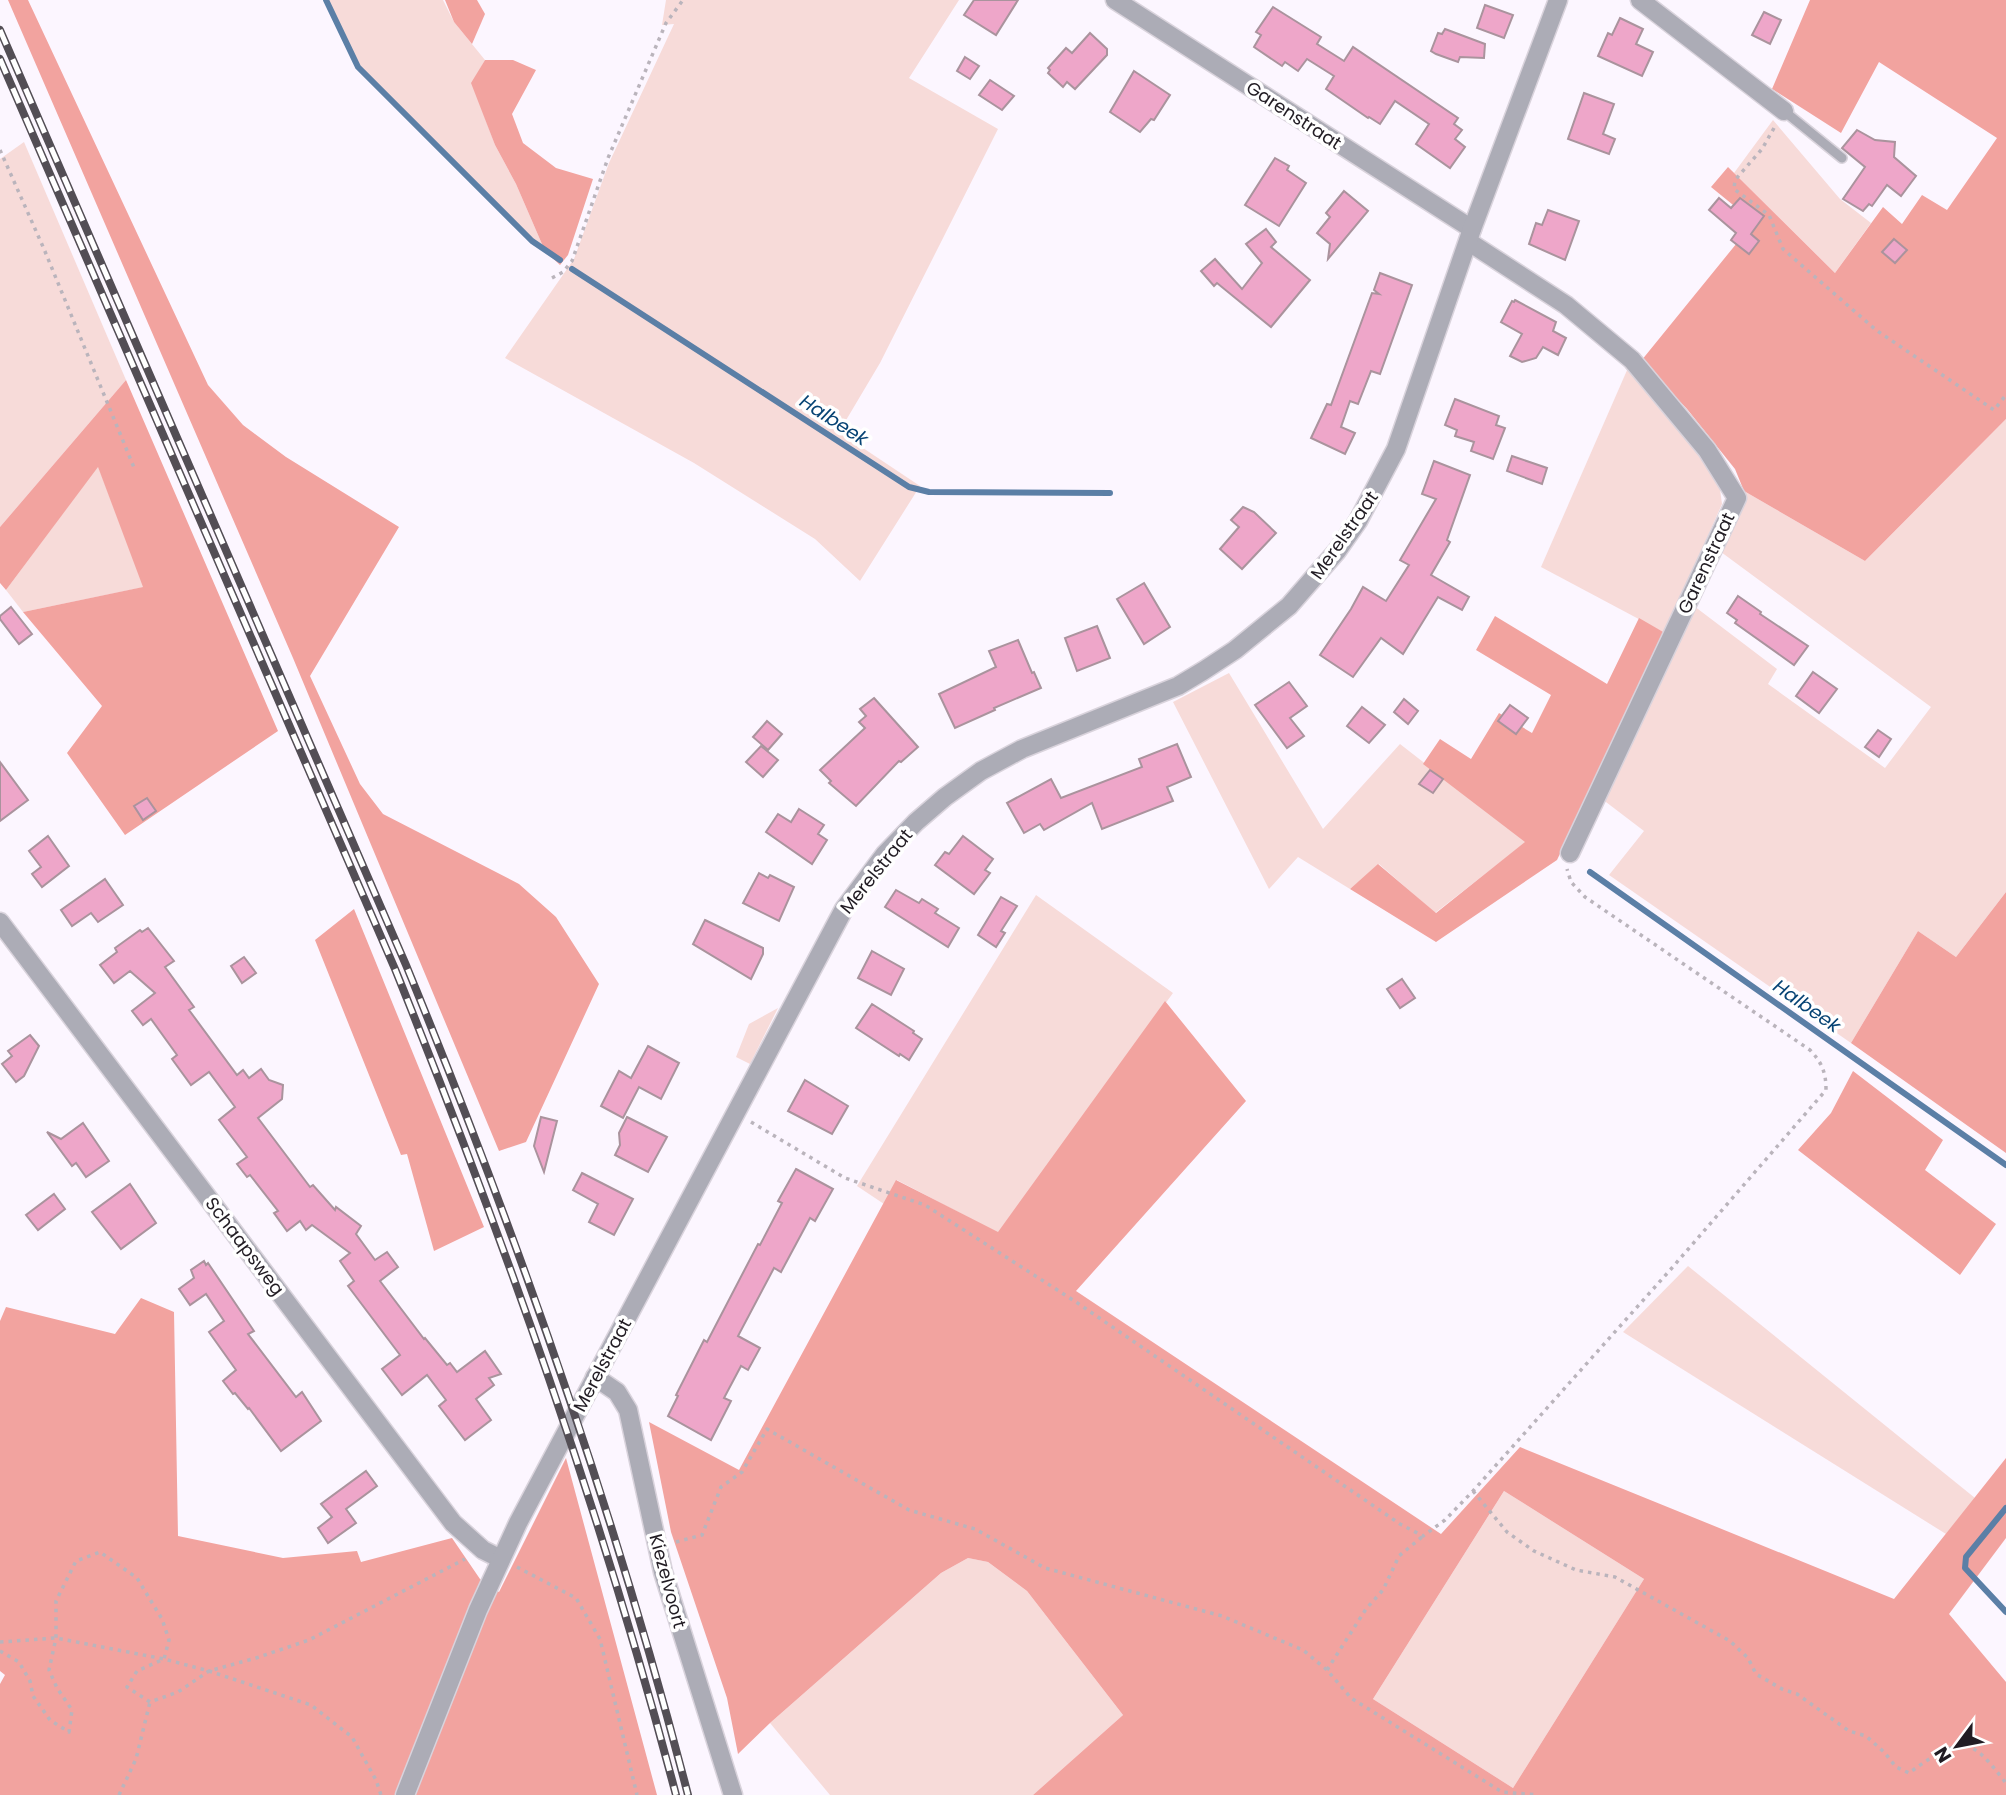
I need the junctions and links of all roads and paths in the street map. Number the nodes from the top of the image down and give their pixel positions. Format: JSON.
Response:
{"nodes":[{"id":1,"x":683,"y":0,"type":"edge"},
{"id":2,"x":1115,"y":0,"type":"edge"},
{"id":3,"x":1558,"y":0,"type":"edge"},
{"id":4,"x":1640,"y":0,"type":"edge"},
{"id":5,"x":1784,"y":111,"type":"junction"},
{"id":6,"x":0,"y":150,"type":"edge"},
{"id":7,"x":1842,"y":158,"type":"dead end"},
{"id":8,"x":1471,"y":236,"type":"junction"},
{"id":9,"x":552,"y":278,"type":"dead end"},
{"id":10,"x":2006,"y":395,"type":"edge"},
{"id":11,"x":135,"y":470,"type":"dead end"},
{"id":12,"x":1570,"y":853,"type":"joint"},
{"id":13,"x":3,"y":934,"type":"edge"},
{"id":14,"x":737,"y":1113,"type":"junction"},
{"id":15,"x":595,"y":1377,"type":"junction"},
{"id":16,"x":1473,"y":1491,"type":"junction"},
{"id":17,"x":1423,"y":1536,"type":"junction"},
{"id":18,"x":658,"y":1548,"type":"junction"},
{"id":19,"x":483,"y":1550,"type":"junction"},
{"id":20,"x":501,"y":1559,"type":"junction"},
{"id":21,"x":56,"y":1638,"type":"junction"},
{"id":22,"x":0,"y":1642,"type":"edge"},
{"id":23,"x":0,"y":1651,"type":"edge"},
{"id":24,"x":164,"y":1659,"type":"junction"},
{"id":25,"x":1328,"y":1670,"type":"junction"},
{"id":26,"x":209,"y":1671,"type":"junction"},
{"id":27,"x":150,"y":1702,"type":"junction"},
{"id":28,"x":2006,"y":1783,"type":"edge"},
{"id":29,"x":118,"y":1795,"type":"edge"},
{"id":30,"x":381,"y":1795,"type":"edge"},
{"id":31,"x":405,"y":1795,"type":"edge"},
{"id":32,"x":637,"y":1795,"type":"edge"},
{"id":33,"x":733,"y":1795,"type":"edge"},
{"id":34,"x":1538,"y":1795,"type":"edge"}],
"edges":[{"from":1,"to":9,"type":"path"},
{"from":2,"to":8,"type":"street","name":"Garenstraat"},
{"from":3,"to":8,"type":"street","name":"Merelstraat"},
{"from":4,"to":5,"type":"street"},
{"from":5,"to":7,"type":"lane"},
{"from":5,"to":10,"type":"path"},
{"from":6,"to":11,"type":"path"},
{"from":8,"to":12,"type":"street","name":"Garenstraat"},
{"from":8,"to":14,"type":"street","name":"Merelstraat"},
{"from":12,"to":16,"type":"path"},
{"from":13,"to":19,"type":"street","name":"Schaapsweg"},
{"from":14,"to":15,"type":"street","name":"Merelstraat"},
{"from":14,"to":17,"type":"path"},
{"from":15,"to":18,"type":"street","name":"Kiezelvoort"},
{"from":15,"to":20,"type":"street","name":"Merelstraat"},
{"from":16,"to":17,"type":"path"},
{"from":16,"to":28,"type":"path"},
{"from":17,"to":25,"type":"path"},
{"from":18,"to":25,"type":"path"},
{"from":18,"to":33,"type":"street","name":"Kiezelvoort"},
{"from":19,"to":20,"type":"street","name":"Schaapsweg"},
{"from":19,"to":26,"type":"path"},
{"from":20,"to":31,"type":"street","name":"Merelstraat"},
{"from":20,"to":32,"type":"path"},
{"from":21,"to":22,"type":"path"},
{"from":21,"to":23,"type":"path"},
{"from":21,"to":24,"type":"path"},
{"from":21,"to":24,"type":"path"},
{"from":24,"to":26,"type":"path"},
{"from":24,"to":27,"type":"path"},
{"from":25,"to":34,"type":"path"},
{"from":26,"to":27,"type":"path"},
{"from":26,"to":30,"type":"path"},
{"from":27,"to":29,"type":"path"}]}
